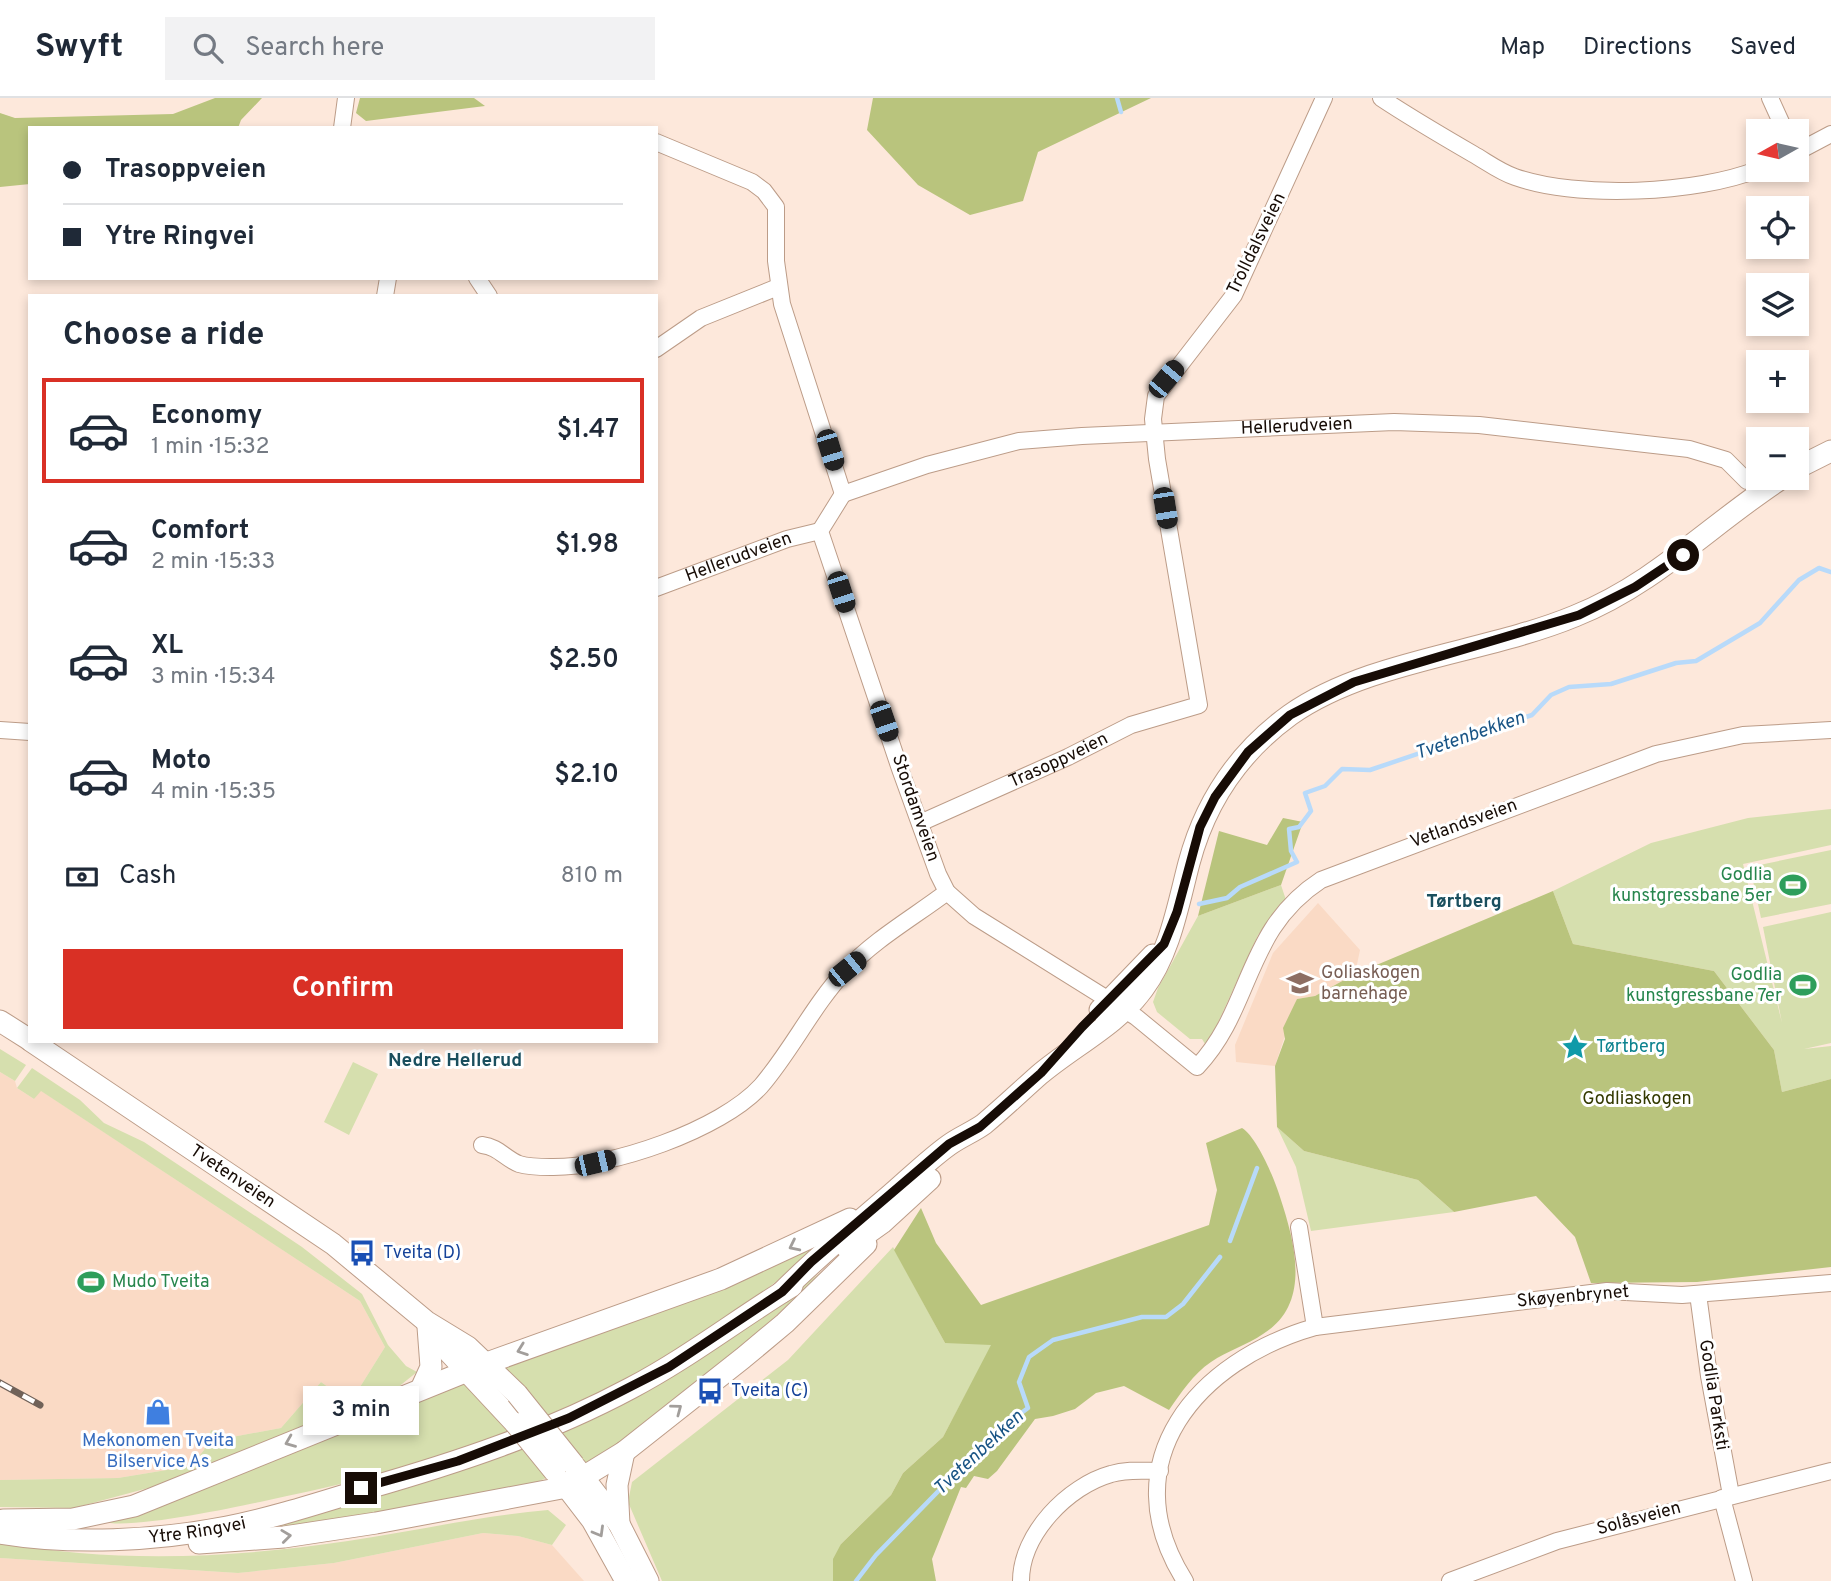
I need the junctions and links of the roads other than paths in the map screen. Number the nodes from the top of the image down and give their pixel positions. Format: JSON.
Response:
{"nodes":[{"id":1,"x":346,"y":98,"type":"edge"},
{"id":2,"x":1324,"y":98,"type":"edge"},
{"id":3,"x":1381,"y":98,"type":"edge"},
{"id":4,"x":1770,"y":98,"type":"edge"},
{"id":5,"x":1780,"y":119,"type":"edge"},
{"id":6,"x":342,"y":126,"type":"edge"},
{"id":7,"x":1831,"y":134,"type":"edge"},
{"id":8,"x":658,"y":143,"type":"edge"},
{"id":9,"x":1810,"y":145,"type":"edge"},
{"id":10,"x":1746,"y":173,"type":"edge"},
{"id":11,"x":778,"y":287,"type":"junction"},
{"id":12,"x":658,"y":348,"type":"edge"},
{"id":13,"x":1154,"y":432,"type":"junction"},
{"id":14,"x":1831,"y":451,"type":"edge"},
{"id":15,"x":1809,"y":462,"type":"edge"},
{"id":16,"x":1746,"y":480,"type":"edge"},
{"id":17,"x":1750,"y":490,"type":"edge"},
{"id":18,"x":843,"y":494,"type":"junction"},
{"id":19,"x":820,"y":531,"type":"junction"},
{"id":20,"x":658,"y":587,"type":"edge"},
{"id":21,"x":1199,"y":705,"type":"joint"},
{"id":22,"x":0,"y":730,"type":"edge"},
{"id":23,"x":1831,"y":730,"type":"edge"},
{"id":24,"x":28,"y":732,"type":"edge"},
{"id":25,"x":920,"y":823,"type":"junction"},
{"id":26,"x":947,"y":892,"type":"junction"},
{"id":27,"x":1116,"y":1004,"type":"junction"},
{"id":28,"x":0,"y":1021,"type":"edge"},
{"id":29,"x":28,"y":1040,"type":"edge"},
{"id":30,"x":33,"y":1043,"type":"edge"},
{"id":31,"x":1196,"y":1067,"type":"joint"},
{"id":32,"x":482,"y":1145,"type":"dead end"},
{"id":33,"x":880,"y":1214,"type":"junction"},
{"id":34,"x":1299,"y":1227,"type":"dead end"},
{"id":35,"x":1831,"y":1283,"type":"edge"},
{"id":36,"x":1698,"y":1294,"type":"junction"},
{"id":37,"x":427,"y":1322,"type":"junction"},
{"id":38,"x":1315,"y":1327,"type":"junction"},
{"id":39,"x":482,"y":1372,"type":"junction"},
{"id":40,"x":421,"y":1388,"type":"junction"},
{"id":41,"x":624,"y":1452,"type":"junction"},
{"id":42,"x":606,"y":1464,"type":"junction"},
{"id":43,"x":1160,"y":1471,"type":"junction"},
{"id":44,"x":1831,"y":1471,"type":"edge"},
{"id":45,"x":570,"y":1476,"type":"junction"},
{"id":46,"x":387,"y":1483,"type":"junction"},
{"id":47,"x":1726,"y":1497,"type":"junction"},
{"id":48,"x":614,"y":1518,"type":"junction"},
{"id":49,"x":1,"y":1524,"type":"edge"},
{"id":50,"x":47,"y":1538,"type":"junction"},
{"id":51,"x":626,"y":1581,"type":"edge"},
{"id":52,"x":648,"y":1581,"type":"edge"},
{"id":53,"x":1021,"y":1581,"type":"edge"},
{"id":54,"x":1185,"y":1581,"type":"edge"},
{"id":55,"x":1450,"y":1581,"type":"edge"},
{"id":56,"x":1744,"y":1581,"type":"edge"}],
"edges":[{"from":1,"to":6,"type":"street"},
{"from":2,"to":13,"type":"street","name":"Trolldalsveien"},
{"from":3,"to":10,"type":"street"},
{"from":4,"to":5,"type":"street"},
{"from":7,"to":9,"type":"street"},
{"from":8,"to":11,"type":"street"},
{"from":11,"to":12,"type":"street"},
{"from":11,"to":18,"type":"street"},
{"from":13,"to":16,"type":"street","name":"Hellerudveien"},
{"from":13,"to":18,"type":"street","name":"Hellerudveien"},
{"from":13,"to":21,"type":"street","name":"Trolldalsveien"},
{"from":14,"to":15,"type":"main road"},
{"from":17,"to":27,"type":"main road"},
{"from":18,"to":19,"type":"street"},
{"from":19,"to":20,"type":"street","name":"Hellerudveien"},
{"from":19,"to":25,"type":"street","name":"Stordamveien"},
{"from":21,"to":25,"type":"street","name":"Trasoppveien"},
{"from":22,"to":24,"type":"street"},
{"from":23,"to":31,"type":"street","name":"Vetlandsveien"},
{"from":25,"to":26,"type":"street","name":"Stordamveien"},
{"from":26,"to":27,"type":"street","name":"Stordamveien"},
{"from":26,"to":32,"type":"street"},
{"from":27,"to":31,"type":"street","name":"Stordamveien"},
{"from":27,"to":33,"type":"main road","name":"Ytre Ringvei"},
{"from":28,"to":29,"type":"main road","name":"Tvetenveien"},
{"from":30,"to":37,"type":"main road","name":"Tvetenveien"},
{"from":33,"to":39,"type":"main road","one_way":true},
{"from":41,"to":33,"type":"main road","one_way":true},
{"from":33,"to":46,"type":"main road","name":"Ytre Ringvei"},
{"from":34,"to":38,"type":"street"},
{"from":35,"to":36,"type":"street","name":"Skøyenbrynet"},
{"from":36,"to":38,"type":"street","name":"Skøyenbrynet"},
{"from":36,"to":47,"type":"street","name":"Godlia Parksti"},
{"from":37,"to":39,"type":"main road","name":"Tvetenveien"},
{"from":37,"to":40,"type":"main road"},
{"from":38,"to":43,"type":"street"},
{"from":39,"to":40,"type":"main road"},
{"from":39,"to":45,"type":"main road","name":"Tvetenveien","bridge":true},
{"from":40,"to":49,"type":"main road","one_way":true},
{"from":41,"to":42,"type":"main road"},
{"from":41,"to":48,"type":"main road"},
{"from":42,"to":45,"type":"main road"},
{"from":42,"to":48,"type":"main road"},
{"from":43,"to":53,"type":"street"},
{"from":43,"to":54,"type":"street"},
{"from":44,"to":47,"type":"street","name":"Solåsveien"},
{"from":45,"to":48,"type":"main road","name":"Tvetenveien"},
{"from":50,"to":45,"type":"main road","one_way":true},
{"from":45,"to":51,"type":"main road","name":"Tvetenveien","one_way":true},
{"from":46,"to":49,"type":"main road","name":"Ytre Ringvei"},
{"from":46,"to":50,"type":"main road","name":"Ytre Ringvei"},
{"from":47,"to":55,"type":"street","name":"Solåsveien"},
{"from":47,"to":56,"type":"street","name":"Godlia Parksti"},
{"from":48,"to":52,"type":"main road","name":"Tvetenveien"},
{"from":49,"to":50,"type":"main road","name":"Ytre Ringvei"}]}
